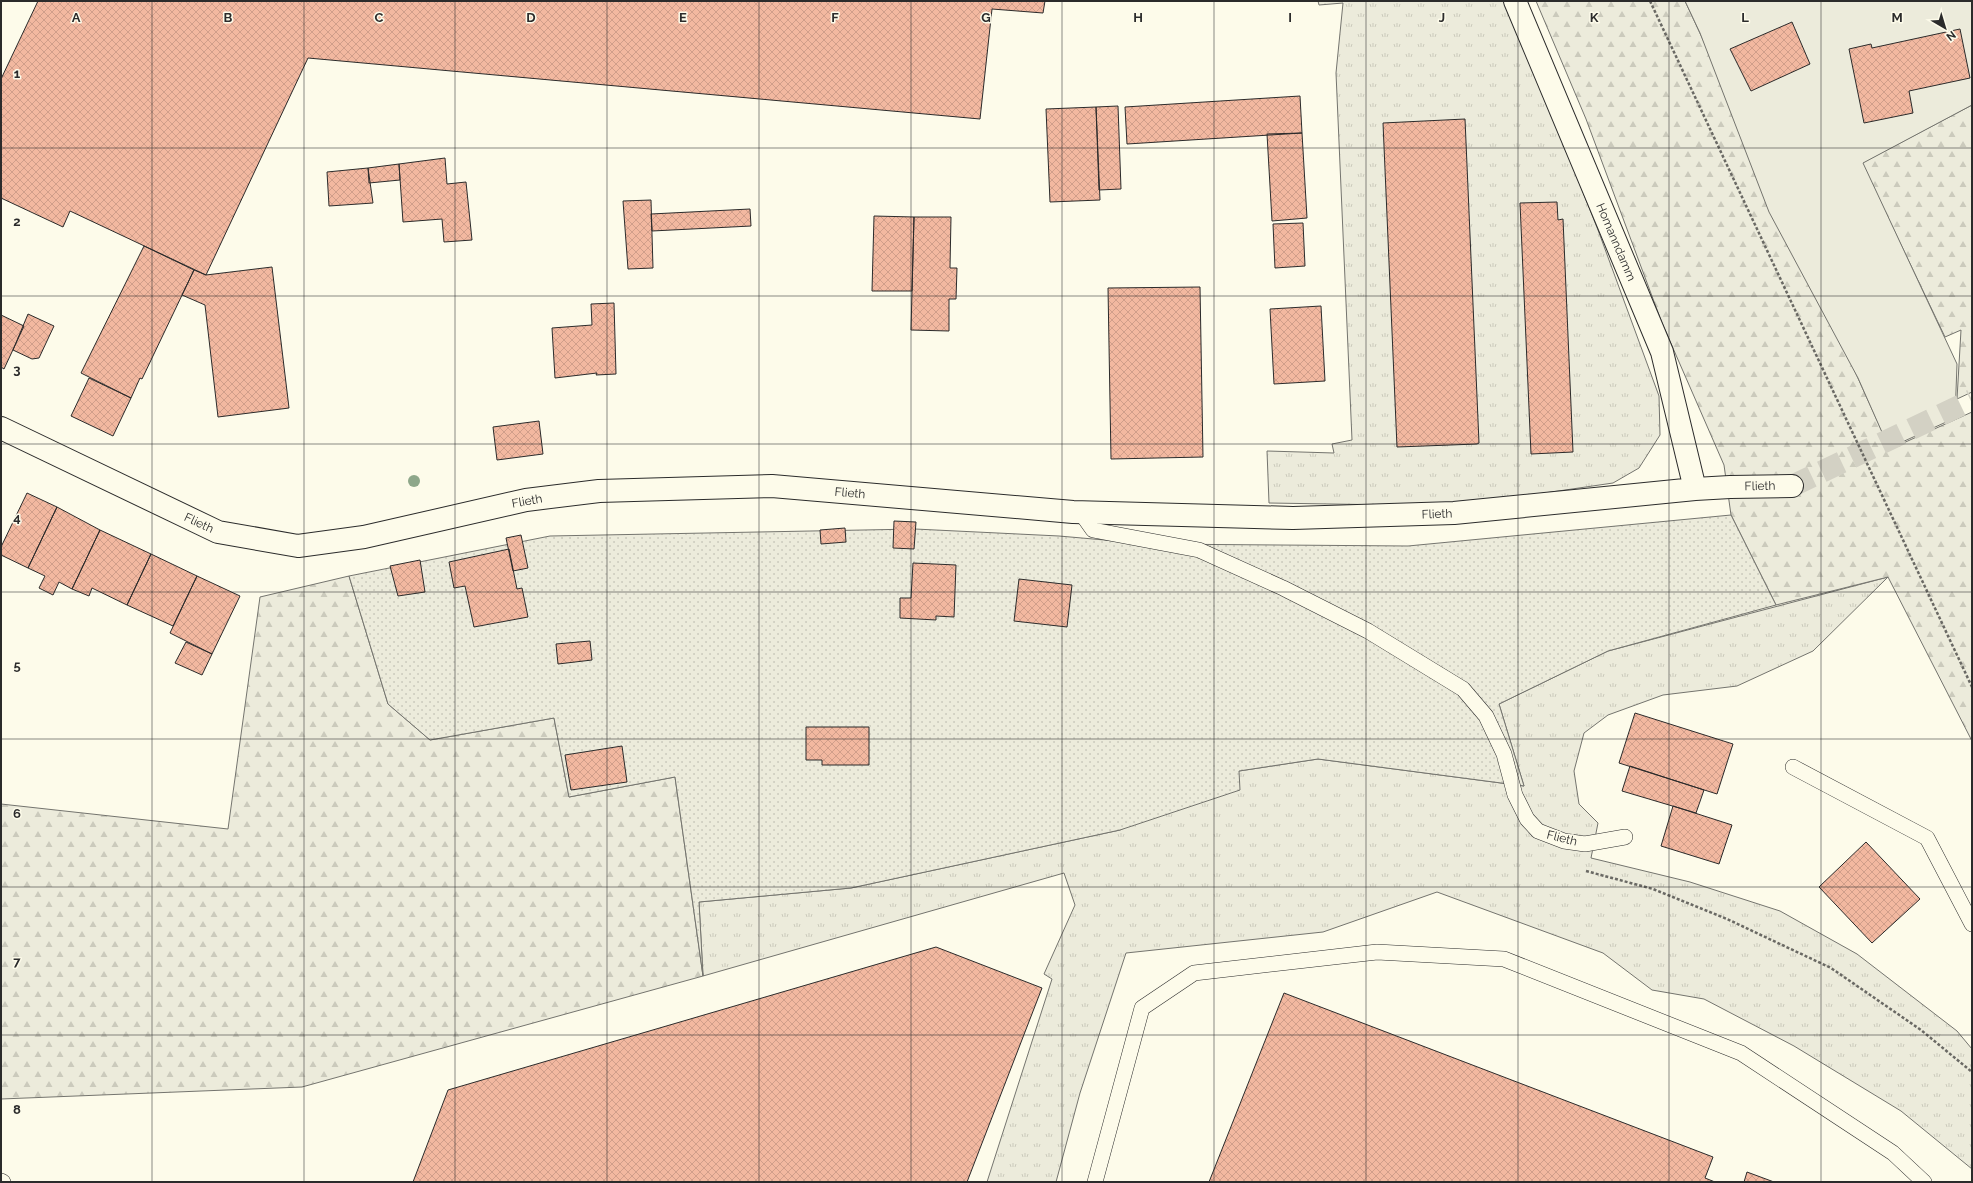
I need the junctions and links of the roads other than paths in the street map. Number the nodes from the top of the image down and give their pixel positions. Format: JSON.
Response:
{"nodes":[{"id":1,"x":1515,"y":1,"type":"edge"},
{"id":2,"x":1,"y":428,"type":"edge"},
{"id":3,"x":1792,"y":486,"type":"tunnel mouth"},
{"id":4,"x":1695,"y":489,"type":"junction"},
{"id":5,"x":1081,"y":513,"type":"junction"},
{"id":6,"x":1793,"y":767,"type":"dead end"},
{"id":7,"x":1625,"y":836,"type":"dead end"},
{"id":8,"x":1972,"y":924,"type":"edge"},
{"id":9,"x":1095,"y":1182,"type":"edge"},
{"id":10,"x":1924,"y":1182,"type":"edge"}],
"edges":[{"from":1,"to":4,"type":"street","name":"Homanndamm"},
{"from":2,"to":5,"type":"street","name":"Flieth"},
{"from":3,"to":4,"type":"street","name":"Flieth"},
{"from":4,"to":5,"type":"street","name":"Flieth"},
{"from":5,"to":7,"type":"lane","name":"Flieth"},
{"from":6,"to":8,"type":"lane"},
{"from":9,"to":10,"type":"lane"}]}
